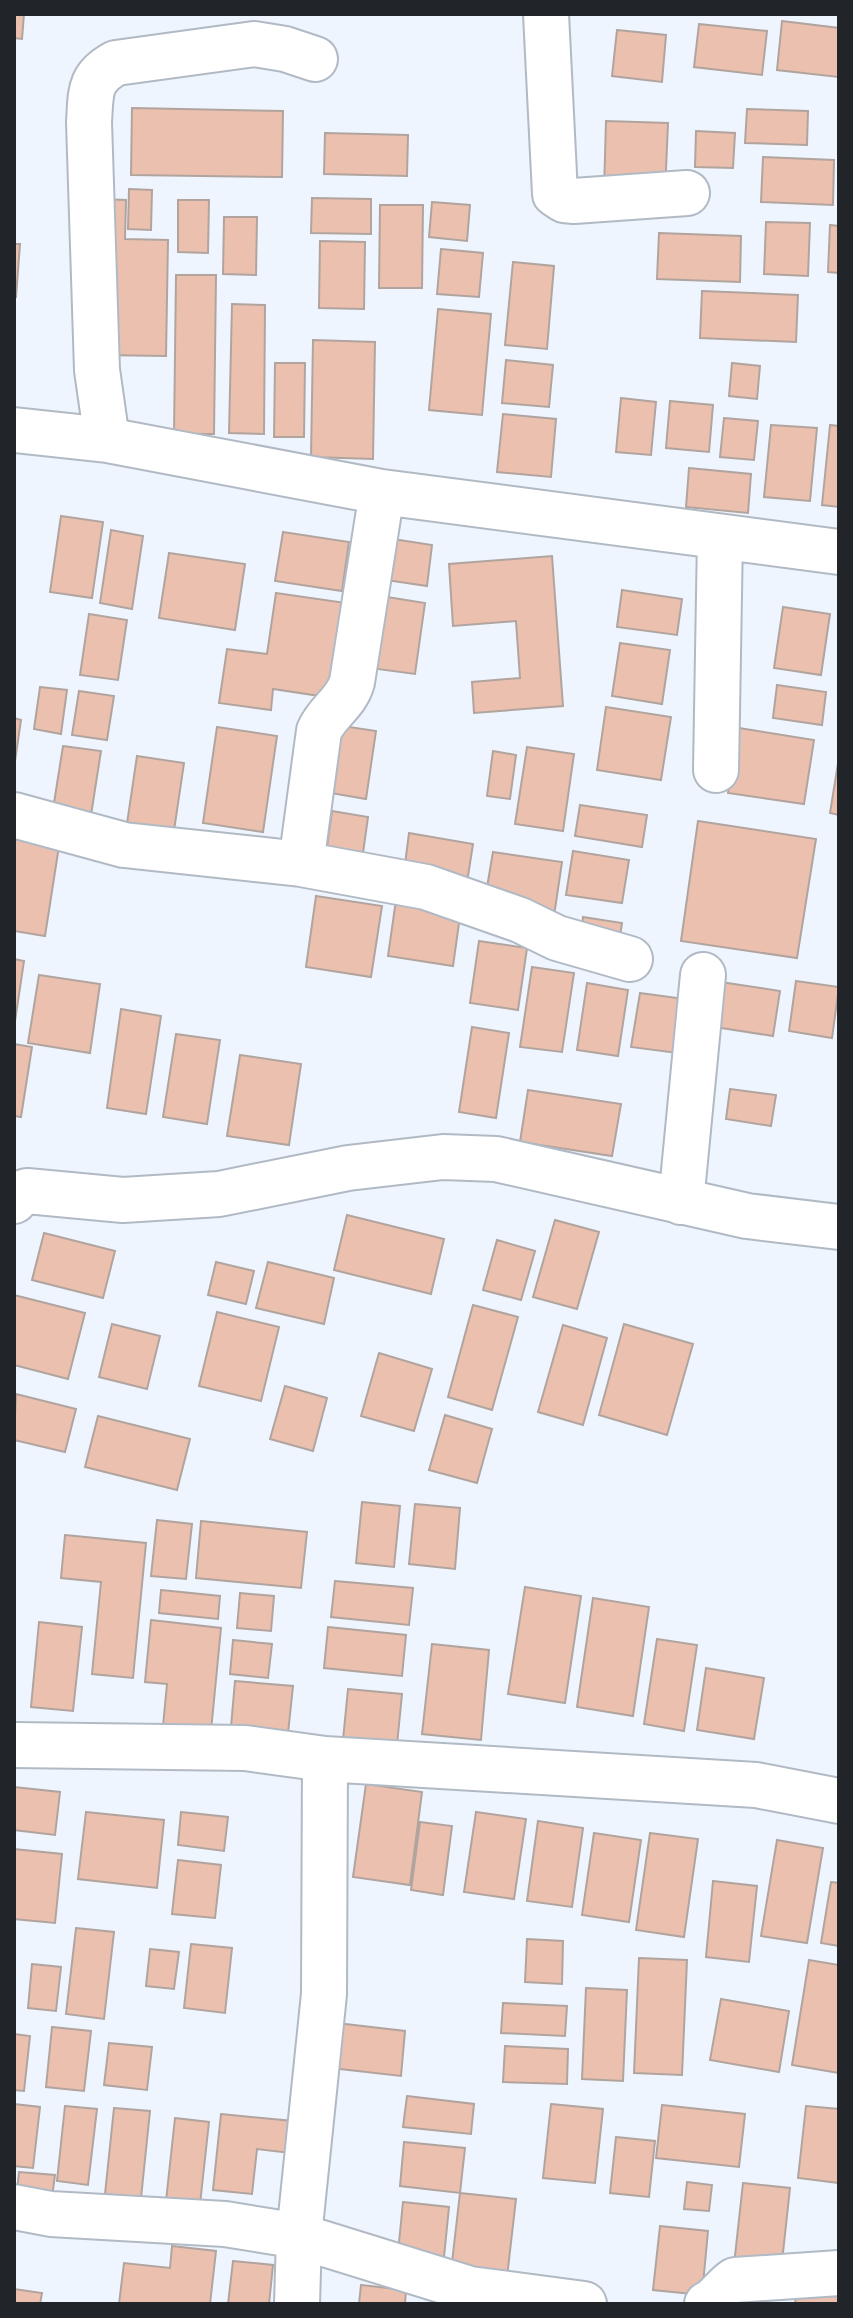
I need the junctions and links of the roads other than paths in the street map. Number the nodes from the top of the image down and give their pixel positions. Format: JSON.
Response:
{"nodes":[{"id":1,"x":546,"y":14,"type":"edge"},
{"id":2,"x":315,"y":59,"type":"dead end"},
{"id":3,"x":687,"y":193,"type":"dead end"},
{"id":4,"x":14,"y":430,"type":"edge"},
{"id":5,"x":107,"y":440,"type":"junction"},
{"id":6,"x":382,"y":492,"type":"junction"},
{"id":7,"x":720,"y":537,"type":"junction"},
{"id":8,"x":839,"y":552,"type":"edge"},
{"id":9,"x":716,"y":770,"type":"dead end"},
{"id":10,"x":14,"y":815,"type":"edge"},
{"id":11,"x":301,"y":864,"type":"junction"},
{"id":12,"x":630,"y":959,"type":"dead end"},
{"id":13,"x":703,"y":975,"type":"dead end"},
{"id":14,"x":14,"y":1201,"type":"edge"},
{"id":15,"x":681,"y":1202,"type":"junction"},
{"id":16,"x":839,"y":1227,"type":"edge"},
{"id":17,"x":14,"y":1745,"type":"edge"},
{"id":18,"x":325,"y":1759,"type":"junction"},
{"id":19,"x":839,"y":1801,"type":"edge"},
{"id":20,"x":14,"y":2207,"type":"edge"},
{"id":21,"x":299,"y":2236,"type":"junction"},
{"id":22,"x":839,"y":2273,"type":"edge"},
{"id":23,"x":297,"y":2304,"type":"edge"},
{"id":24,"x":584,"y":2304,"type":"edge"},
{"id":25,"x":707,"y":2304,"type":"edge"}],
"edges":[{"from":1,"to":3,"type":"street"},
{"from":2,"to":5,"type":"street"},
{"from":4,"to":5,"type":"street"},
{"from":5,"to":6,"type":"street"},
{"from":6,"to":7,"type":"street"},
{"from":6,"to":11,"type":"street"},
{"from":7,"to":8,"type":"street"},
{"from":7,"to":9,"type":"street"},
{"from":10,"to":11,"type":"street"},
{"from":11,"to":12,"type":"street"},
{"from":13,"to":15,"type":"street"},
{"from":14,"to":15,"type":"street"},
{"from":15,"to":16,"type":"street"},
{"from":17,"to":18,"type":"street"},
{"from":18,"to":19,"type":"street"},
{"from":18,"to":21,"type":"street"},
{"from":20,"to":21,"type":"street"},
{"from":21,"to":23,"type":"street"},
{"from":21,"to":24,"type":"street"},
{"from":22,"to":25,"type":"street"}]}
